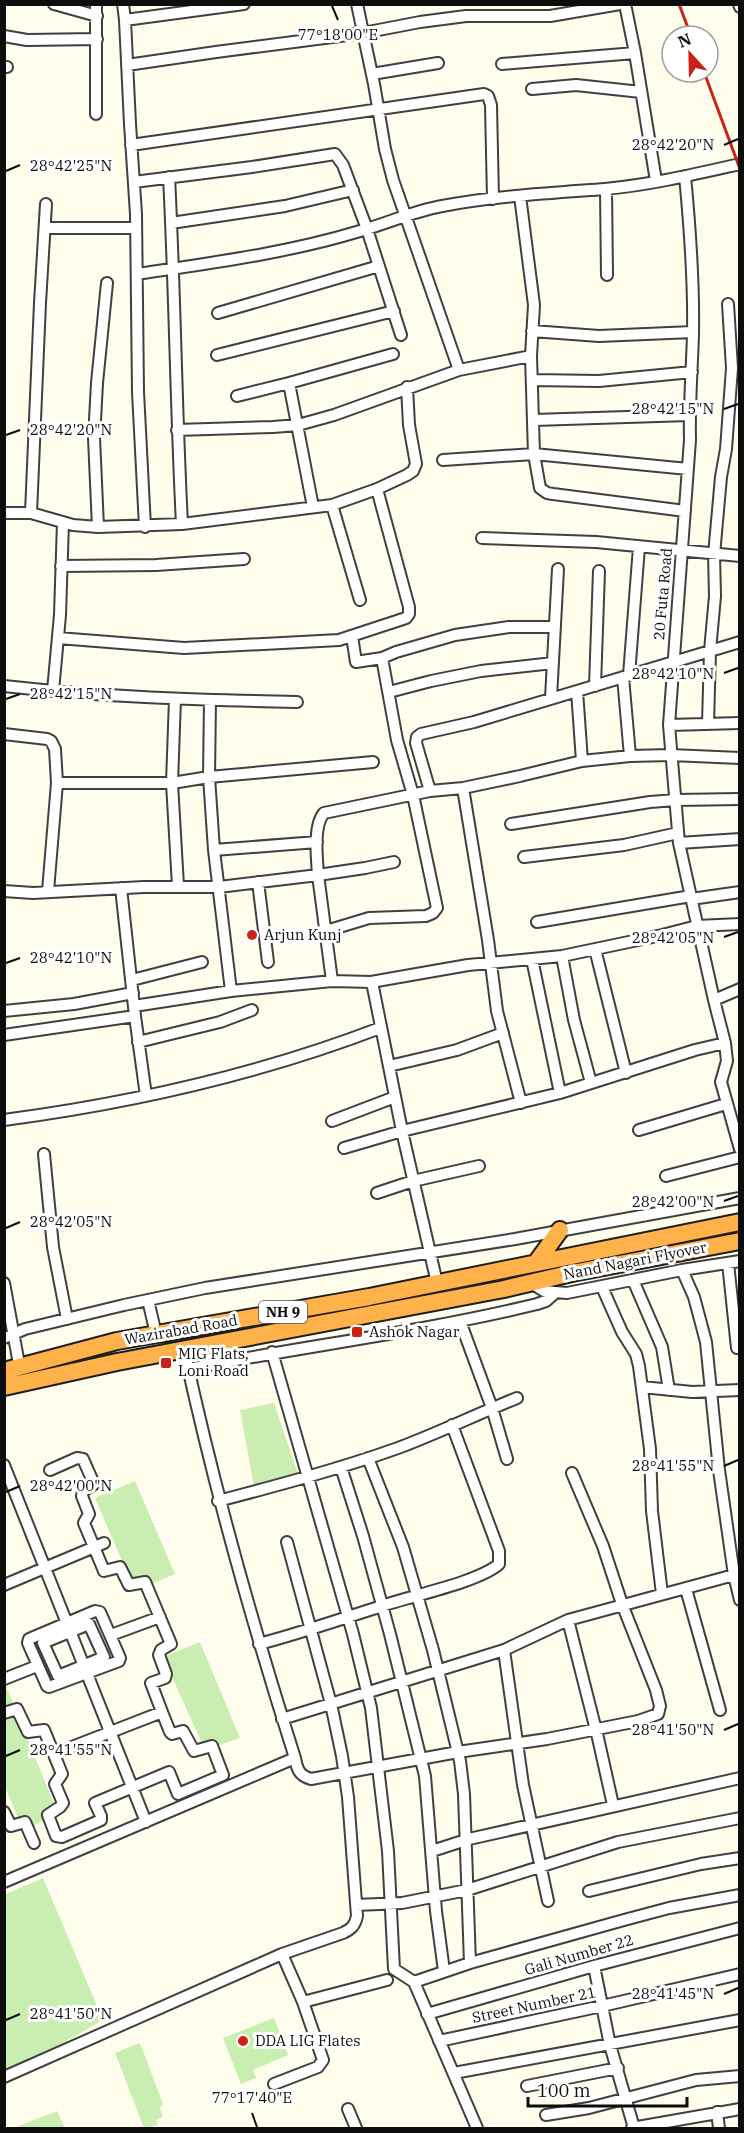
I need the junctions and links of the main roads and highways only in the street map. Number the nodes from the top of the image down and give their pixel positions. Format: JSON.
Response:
{"nodes":[{"id":1,"x":740,"y":1222,"type":"edge"},
{"id":2,"x":560,"y":1230,"type":"road end"},
{"id":3,"x":740,"y":1240,"type":"edge"},
{"id":4,"x":536,"y":1263,"type":"junction"},
{"id":5,"x":531,"y":1283,"type":"joint"},
{"id":6,"x":22,"y":1370,"type":"edge"},
{"id":7,"x":4,"y":1387,"type":"edge"}],
"edges":[{"from":1,"to":4,"type":"highway","name":"Nand Nagari Flyover","number":"NH 9"},
{"from":2,"to":4,"type":"highway"},
{"from":3,"to":5,"type":"highway","name":"Nand Nagari Flyover","number":"NH 9"},
{"from":4,"to":6,"type":"highway","name":"Wazirabad Road","number":"NH 9"},
{"from":5,"to":6,"type":"highway","name":"Wazirabad Road","number":"NH 9"},
{"from":6,"to":7,"type":"highway","number":"NH 9"}]}
